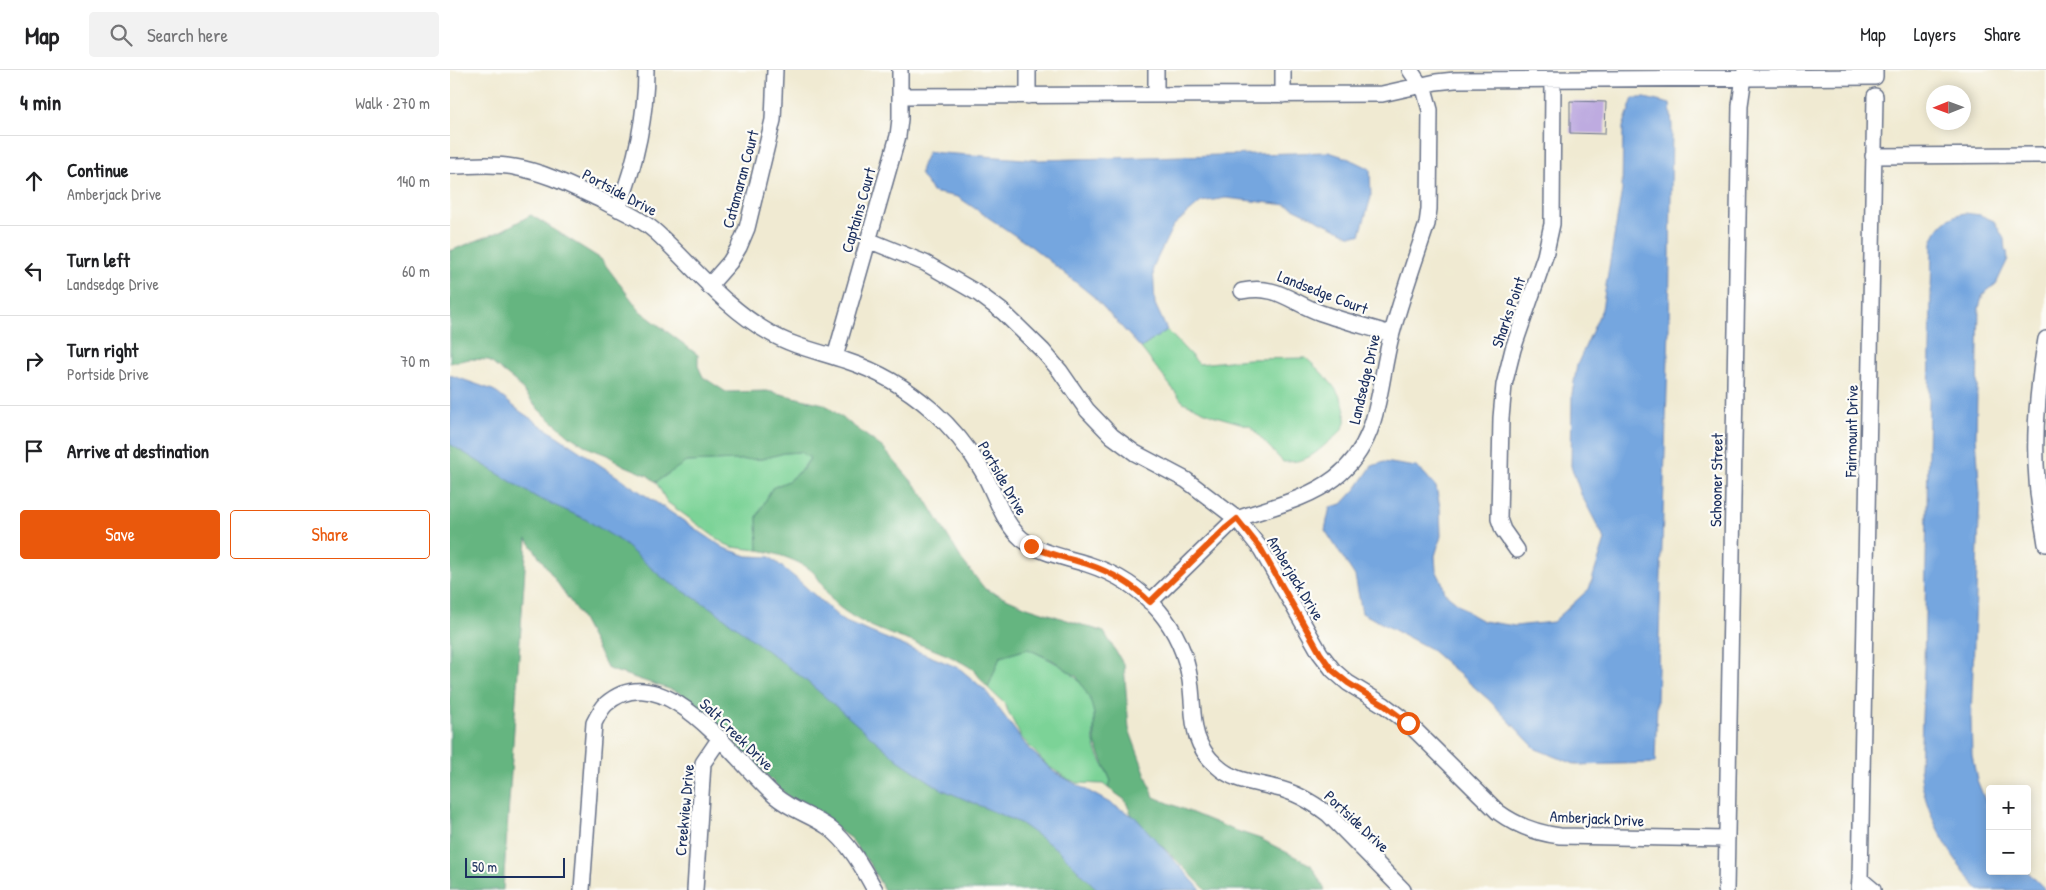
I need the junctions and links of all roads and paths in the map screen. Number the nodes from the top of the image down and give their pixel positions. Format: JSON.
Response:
{"nodes":[{"id":1,"x":646,"y":70,"type":"edge"},
{"id":2,"x":775,"y":70,"type":"edge"},
{"id":3,"x":900,"y":70,"type":"edge"},
{"id":4,"x":1028,"y":70,"type":"edge"},
{"id":5,"x":1156,"y":70,"type":"edge"},
{"id":6,"x":1283,"y":70,"type":"edge"},
{"id":7,"x":1410,"y":70,"type":"edge"},
{"id":8,"x":1744,"y":74,"type":"edge"},
{"id":9,"x":1875,"y":74,"type":"edge"},
{"id":10,"x":1610,"y":75,"type":"edge"},
{"id":11,"x":1553,"y":80,"type":"junction"},
{"id":12,"x":1421,"y":85,"type":"junction"},
{"id":13,"x":1156,"y":95,"type":"junction"},
{"id":14,"x":1283,"y":95,"type":"junction"},
{"id":15,"x":900,"y":96,"type":"junction"},
{"id":16,"x":1028,"y":96,"type":"junction"},
{"id":17,"x":1874,"y":96,"type":"dead end"},
{"id":18,"x":2046,"y":155,"type":"edge"},
{"id":19,"x":1873,"y":156,"type":"junction"},
{"id":20,"x":450,"y":166,"type":"edge"},
{"id":21,"x":618,"y":209,"type":"junction"},
{"id":22,"x":868,"y":240,"type":"junction"},
{"id":23,"x":709,"y":286,"type":"junction"},
{"id":24,"x":1242,"y":291,"type":"dead end"},
{"id":25,"x":1391,"y":334,"type":"junction"},
{"id":26,"x":2046,"y":340,"type":"edge"},
{"id":27,"x":835,"y":357,"type":"junction"},
{"id":28,"x":2043,"y":376,"type":"edge"},
{"id":29,"x":2041,"y":458,"type":"edge"},
{"id":30,"x":1237,"y":519,"type":"junction"},
{"id":31,"x":2046,"y":544,"type":"edge"},
{"id":32,"x":1517,"y":550,"type":"dead end"},
{"id":33,"x":1150,"y":602,"type":"junction"},
{"id":34,"x":720,"y":738,"type":"junction"},
{"id":35,"x":1727,"y":839,"type":"junction"},
{"id":36,"x":1859,"y":884,"type":"edge"},
{"id":37,"x":582,"y":890,"type":"edge"},
{"id":38,"x":695,"y":890,"type":"edge"},
{"id":39,"x":875,"y":890,"type":"edge"},
{"id":40,"x":1403,"y":890,"type":"edge"},
{"id":41,"x":1726,"y":890,"type":"edge"},
{"id":42,"x":1873,"y":890,"type":"edge"}],
"edges":[{"from":1,"to":21,"type":"street"},
{"from":2,"to":23,"type":"street","name":"Catamaran Court"},
{"from":3,"to":15,"type":"street","name":"Captains Court"},
{"from":4,"to":16,"type":"street"},
{"from":5,"to":13,"type":"street"},
{"from":6,"to":14,"type":"street"},
{"from":7,"to":12,"type":"street","name":"Landsedge Drive"},
{"from":8,"to":9,"type":"street"},
{"from":8,"to":10,"type":"street"},
{"from":8,"to":35,"type":"street","name":"Schooner Street"},
{"from":10,"to":11,"type":"street"},
{"from":11,"to":12,"type":"street"},
{"from":11,"to":32,"type":"street","name":"Sharks Point"},
{"from":12,"to":14,"type":"street"},
{"from":12,"to":25,"type":"street","name":"Landsedge Drive"},
{"from":13,"to":14,"type":"street"},
{"from":13,"to":16,"type":"street"},
{"from":15,"to":16,"type":"street"},
{"from":15,"to":22,"type":"street","name":"Captains Court"},
{"from":17,"to":19,"type":"street","name":"Fairmount Drive"},
{"from":18,"to":19,"type":"street"},
{"from":19,"to":36,"type":"street","name":"Fairmount Drive"},
{"from":20,"to":21,"type":"street","name":"Portside Drive"},
{"from":21,"to":23,"type":"street","name":"Portside Drive"},
{"from":22,"to":27,"type":"street","name":"Captains Court"},
{"from":22,"to":30,"type":"street","name":"Amberjack Drive"},
{"from":23,"to":27,"type":"street","name":"Portside Drive"},
{"from":24,"to":25,"type":"street","name":"Landsedge Court"},
{"from":25,"to":30,"type":"street","name":"Landsedge Drive"},
{"from":26,"to":28,"type":"street"},
{"from":27,"to":33,"type":"street","name":"Portside Drive"},
{"from":28,"to":29,"type":"street"},
{"from":29,"to":31,"type":"street"},
{"from":30,"to":33,"type":"street","name":"Landsedge Drive"},
{"from":30,"to":35,"type":"street","name":"Amberjack Drive"},
{"from":33,"to":40,"type":"street","name":"Portside Drive"},
{"from":34,"to":37,"type":"street","name":"Salt Creek Drive"},
{"from":34,"to":38,"type":"street","name":"Creekview Drive"},
{"from":34,"to":39,"type":"street","name":"Salt Creek Drive"},
{"from":35,"to":41,"type":"street","name":"Schooner Street"},
{"from":36,"to":42,"type":"street","name":"Fairmount Drive"}]}
